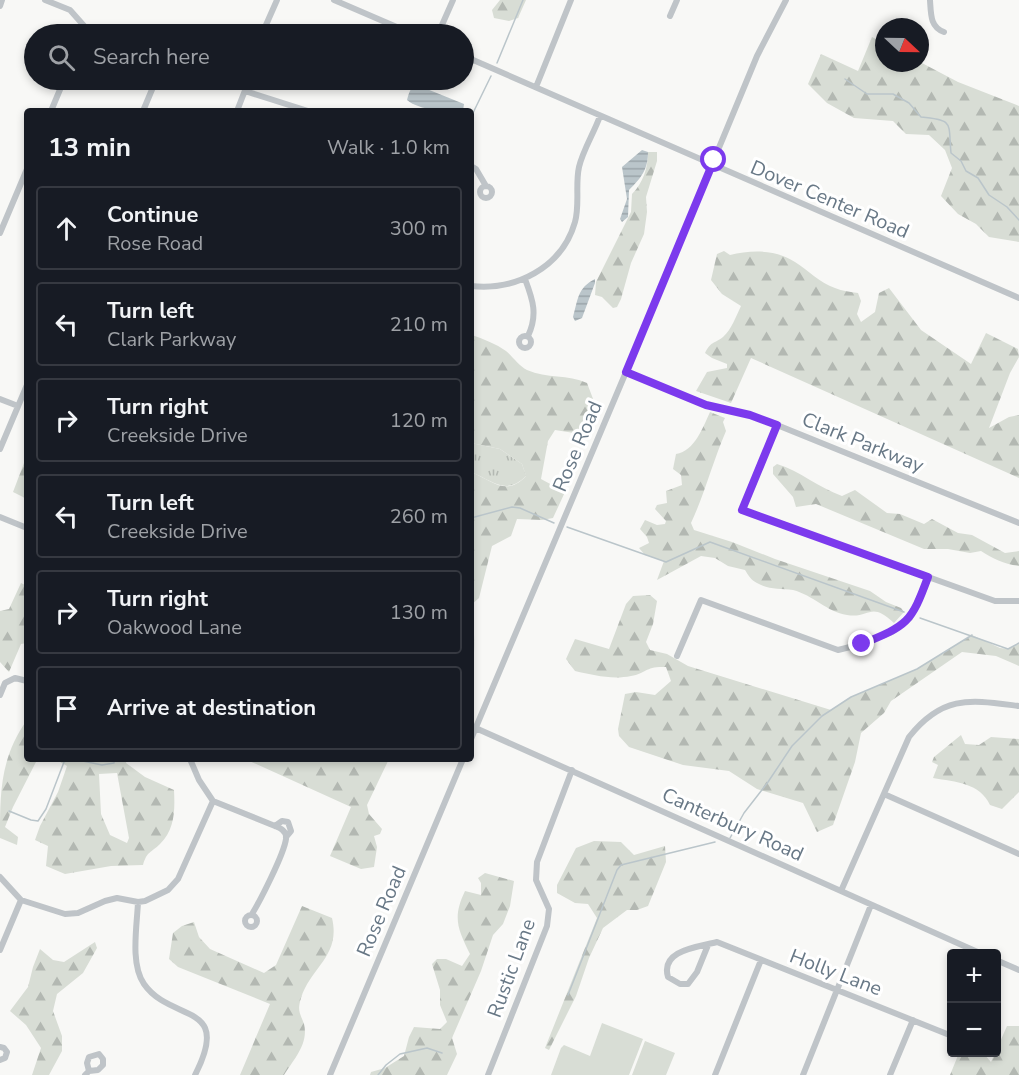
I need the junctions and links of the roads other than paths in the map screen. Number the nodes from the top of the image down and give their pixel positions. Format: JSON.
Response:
{"nodes":[{"id":1,"x":2,"y":0,"type":"edge"},
{"id":2,"x":45,"y":0,"type":"edge"},
{"id":3,"x":277,"y":0,"type":"edge"},
{"id":4,"x":334,"y":0,"type":"edge"},
{"id":5,"x":453,"y":0,"type":"edge"},
{"id":6,"x":572,"y":0,"type":"edge"},
{"id":7,"x":677,"y":0,"type":"edge"},
{"id":8,"x":786,"y":0,"type":"edge"},
{"id":9,"x":930,"y":0,"type":"edge"},
{"id":10,"x":0,"y":6,"type":"edge"},
{"id":11,"x":670,"y":16,"type":"dead end"},
{"id":12,"x":79,"y":24,"type":"edge"},
{"id":13,"x":266,"y":24,"type":"edge"},
{"id":14,"x":390,"y":24,"type":"edge"},
{"id":15,"x":442,"y":24,"type":"edge"},
{"id":16,"x":944,"y":32,"type":"dead end"},
{"id":17,"x":474,"y":60,"type":"edge"},
{"id":18,"x":536,"y":87,"type":"junction"},
{"id":19,"x":60,"y":90,"type":"edge"},
{"id":20,"x":151,"y":90,"type":"edge"},
{"id":21,"x":245,"y":91,"type":"joint"},
{"id":22,"x":52,"y":108,"type":"edge"},
{"id":23,"x":143,"y":108,"type":"edge"},
{"id":24,"x":238,"y":108,"type":"edge"},
{"id":25,"x":299,"y":108,"type":"edge"},
{"id":26,"x":600,"y":116,"type":"junction"},
{"id":27,"x":711,"y":165,"type":"junction"},
{"id":28,"x":474,"y":168,"type":"edge"},
{"id":29,"x":24,"y":176,"type":"edge"},
{"id":30,"x":486,"y":186,"type":"dead end"},
{"id":31,"x":0,"y":233,"type":"edge"},
{"id":32,"x":525,"y":279,"type":"junction"},
{"id":33,"x":474,"y":286,"type":"edge"},
{"id":34,"x":1019,"y":298,"type":"edge"},
{"id":35,"x":528,"y":336,"type":"dead end"},
{"id":36,"x":626,"y":372,"type":"junction"},
{"id":37,"x":24,"y":392,"type":"edge"},
{"id":38,"x":0,"y":399,"type":"edge"},
{"id":39,"x":18,"y":406,"type":"junction"},
{"id":40,"x":777,"y":425,"type":"junction"},
{"id":41,"x":0,"y":449,"type":"edge"},
{"id":42,"x":0,"y":517,"type":"edge"},
{"id":43,"x":1019,"y":523,"type":"edge"},
{"id":44,"x":24,"y":527,"type":"edge"},
{"id":45,"x":928,"y":577,"type":"junction"},
{"id":46,"x":1019,"y":601,"type":"edge"},
{"id":47,"x":677,"y":656,"type":"dead end"},
{"id":48,"x":24,"y":680,"type":"edge"},
{"id":49,"x":0,"y":695,"type":"edge"},
{"id":50,"x":1019,"y":706,"type":"edge"},
{"id":51,"x":474,"y":725,"type":"edge"},
{"id":52,"x":474,"y":727,"type":"edge"},
{"id":53,"x":191,"y":762,"type":"edge"},
{"id":54,"x":462,"y":762,"type":"edge"},
{"id":55,"x":572,"y":770,"type":"junction"},
{"id":56,"x":884,"y":794,"type":"junction"},
{"id":57,"x":213,"y":801,"type":"junction"},
{"id":58,"x":1019,"y":854,"type":"edge"},
{"id":59,"x":0,"y":877,"type":"edge"},
{"id":60,"x":841,"y":891,"type":"junction"},
{"id":61,"x":21,"y":900,"type":"junction"},
{"id":62,"x":138,"y":902,"type":"junction"},
{"id":63,"x":871,"y":905,"type":"junction"},
{"id":64,"x":252,"y":915,"type":"dead end"},
{"id":65,"x":708,"y":945,"type":"junction"},
{"id":66,"x":970,"y":949,"type":"edge"},
{"id":67,"x":0,"y":950,"type":"edge"},
{"id":68,"x":761,"y":960,"type":"junction"},
{"id":69,"x":1001,"y":962,"type":"edge"},
{"id":70,"x":1019,"y":970,"type":"edge"},
{"id":71,"x":838,"y":989,"type":"junction"},
{"id":72,"x":913,"y":1020,"type":"junction"},
{"id":73,"x":947,"y":1034,"type":"edge"},
{"id":74,"x":0,"y":1047,"type":"edge"},
{"id":75,"x":0,"y":1060,"type":"edge"},
{"id":76,"x":195,"y":1075,"type":"edge"},
{"id":77,"x":330,"y":1075,"type":"edge"},
{"id":78,"x":488,"y":1075,"type":"edge"},
{"id":79,"x":715,"y":1075,"type":"edge"},
{"id":80,"x":802,"y":1075,"type":"edge"},
{"id":81,"x":890,"y":1075,"type":"edge"}],
"edges":[{"from":1,"to":10,"type":"street"},
{"from":2,"to":12,"type":"street"},
{"from":3,"to":13,"type":"street"},
{"from":4,"to":14,"type":"street"},
{"from":5,"to":15,"type":"street"},
{"from":6,"to":18,"type":"street"},
{"from":7,"to":11,"type":"street"},
{"from":8,"to":27,"type":"street","name":"Rose Road"},
{"from":9,"to":16,"type":"street"},
{"from":17,"to":18,"type":"street","name":"Dover Center Road"},
{"from":18,"to":26,"type":"street","name":"Dover Center Road"},
{"from":19,"to":22,"type":"street"},
{"from":20,"to":23,"type":"street"},
{"from":21,"to":24,"type":"street"},
{"from":21,"to":25,"type":"street"},
{"from":26,"to":27,"type":"street","name":"Dover Center Road"},
{"from":26,"to":32,"type":"street"},
{"from":27,"to":34,"type":"street","name":"Dover Center Road"},
{"from":27,"to":36,"type":"street","name":"Rose Road"},
{"from":28,"to":30,"type":"street"},
{"from":29,"to":31,"type":"street"},
{"from":32,"to":33,"type":"street"},
{"from":32,"to":35,"type":"street"},
{"from":36,"to":40,"type":"street","name":"Clark Parkway"},
{"from":36,"to":51,"type":"street","name":"Rose Road"},
{"from":37,"to":39,"type":"street"},
{"from":38,"to":39,"type":"street"},
{"from":39,"to":41,"type":"street"},
{"from":40,"to":43,"type":"street","name":"Clark Parkway"},
{"from":40,"to":45,"type":"street"},
{"from":42,"to":44,"type":"street"},
{"from":45,"to":46,"type":"street"},
{"from":45,"to":47,"type":"street"},
{"from":48,"to":49,"type":"street"},
{"from":50,"to":56,"type":"street"},
{"from":52,"to":55,"type":"street","name":"Canterbury Road"},
{"from":53,"to":57,"type":"street"},
{"from":54,"to":77,"type":"street","name":"Rose Road"},
{"from":55,"to":60,"type":"street","name":"Canterbury Road"},
{"from":55,"to":78,"type":"street","name":"Rustic Lane"},
{"from":56,"to":58,"type":"street"},
{"from":56,"to":60,"type":"street"},
{"from":57,"to":62,"type":"street"},
{"from":57,"to":64,"type":"street"},
{"from":59,"to":61,"type":"street"},
{"from":60,"to":63,"type":"street","name":"Canterbury Road"},
{"from":61,"to":62,"type":"street"},
{"from":61,"to":67,"type":"street"},
{"from":62,"to":76,"type":"street"},
{"from":63,"to":66,"type":"street","name":"Canterbury Road"},
{"from":63,"to":71,"type":"street"},
{"from":65,"to":65,"type":"street","name":"Holly Lane"},
{"from":65,"to":68,"type":"street","name":"Holly Lane"},
{"from":68,"to":71,"type":"street","name":"Holly Lane"},
{"from":68,"to":79,"type":"street"},
{"from":69,"to":70,"type":"street"},
{"from":71,"to":72,"type":"street","name":"Holly Lane"},
{"from":71,"to":80,"type":"street"},
{"from":72,"to":73,"type":"street","name":"Holly Lane"},
{"from":72,"to":81,"type":"street"},
{"from":74,"to":75,"type":"street"}]}
